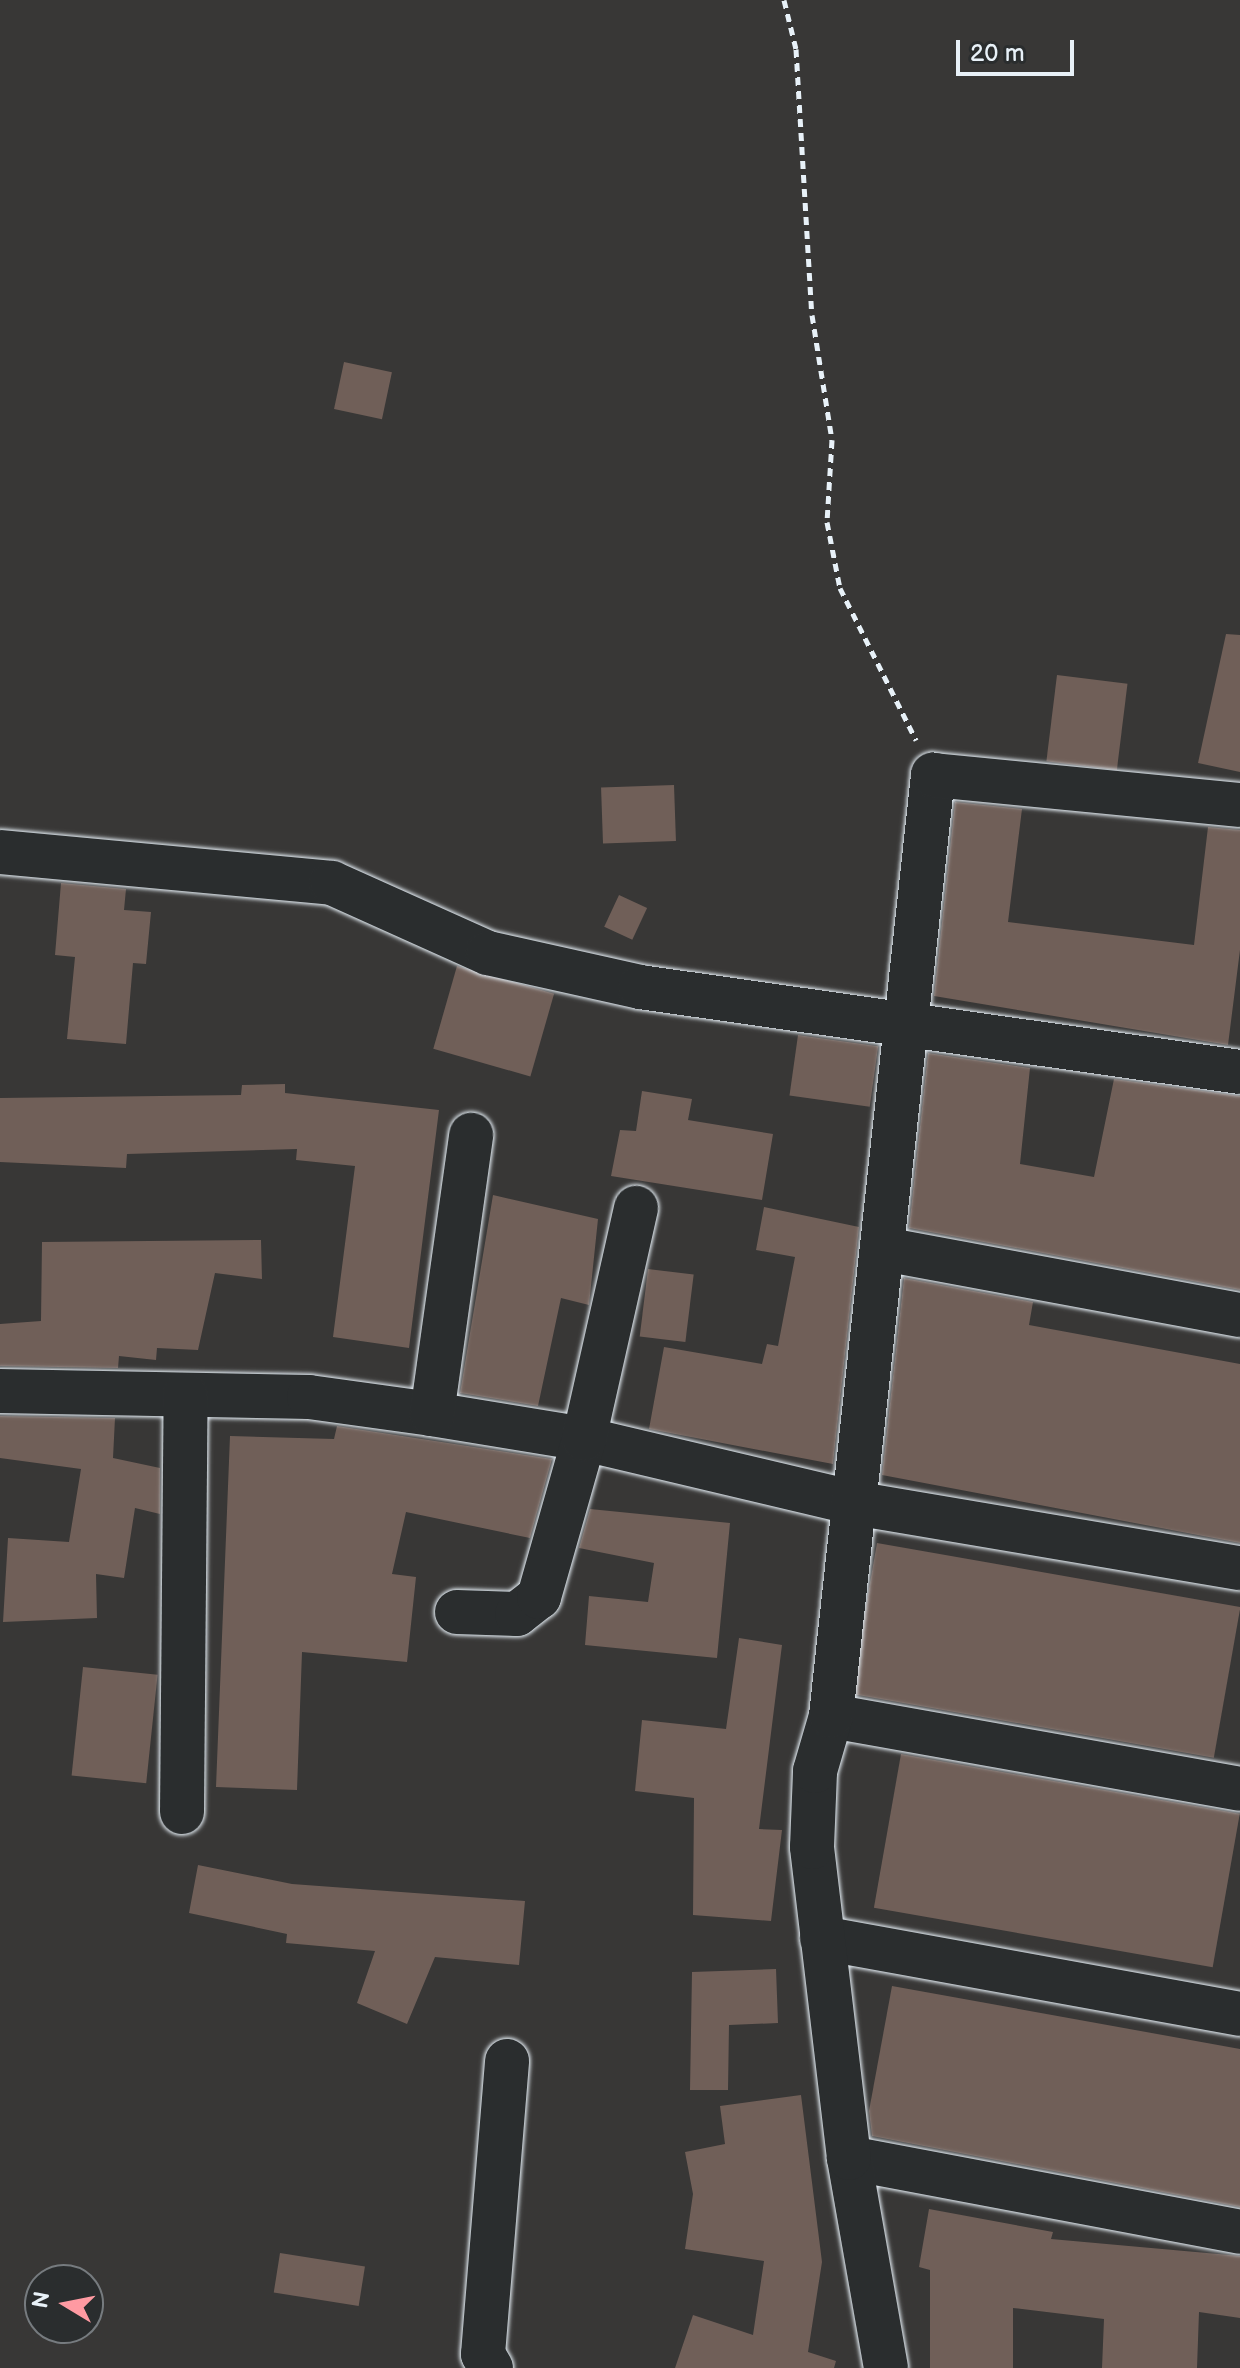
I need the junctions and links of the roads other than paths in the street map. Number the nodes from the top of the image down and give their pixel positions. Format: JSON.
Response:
{"nodes":[{"id":1,"x":1240,"y":805,"type":"edge"},
{"id":2,"x":0,"y":852,"type":"edge"},
{"id":3,"x":908,"y":1024,"type":"junction"},
{"id":4,"x":1240,"y":1072,"type":"edge"},
{"id":5,"x":471,"y":1135,"type":"dead end"},
{"id":6,"x":636,"y":1208,"type":"dead end"},
{"id":7,"x":883,"y":1249,"type":"junction"},
{"id":8,"x":1240,"y":1315,"type":"edge"},
{"id":9,"x":0,"y":1391,"type":"edge"},
{"id":10,"x":186,"y":1395,"type":"junction"},
{"id":11,"x":432,"y":1414,"type":"junction"},
{"id":12,"x":584,"y":1439,"type":"junction"},
{"id":13,"x":854,"y":1503,"type":"junction"},
{"id":14,"x":1240,"y":1568,"type":"edge"},
{"id":15,"x":457,"y":1612,"type":"dead end"},
{"id":16,"x":831,"y":1716,"type":"junction"},
{"id":17,"x":1240,"y":1789,"type":"edge"},
{"id":18,"x":182,"y":1812,"type":"dead end"},
{"id":19,"x":822,"y":1938,"type":"junction"},
{"id":20,"x":1240,"y":2014,"type":"edge"},
{"id":21,"x":507,"y":2061,"type":"dead end"},
{"id":22,"x":849,"y":2158,"type":"junction"},
{"id":23,"x":1240,"y":2232,"type":"edge"},
{"id":24,"x":491,"y":2368,"type":"edge"},
{"id":25,"x":886,"y":2368,"type":"edge"}],
"edges":[{"from":1,"to":3,"type":"street"},
{"from":2,"to":3,"type":"street"},
{"from":3,"to":4,"type":"street"},
{"from":3,"to":7,"type":"street"},
{"from":5,"to":11,"type":"street"},
{"from":6,"to":12,"type":"street"},
{"from":7,"to":8,"type":"street"},
{"from":7,"to":13,"type":"street"},
{"from":9,"to":10,"type":"street"},
{"from":10,"to":11,"type":"street"},
{"from":10,"to":18,"type":"street"},
{"from":11,"to":12,"type":"street"},
{"from":12,"to":13,"type":"street"},
{"from":12,"to":15,"type":"street"},
{"from":13,"to":14,"type":"street"},
{"from":13,"to":16,"type":"street"},
{"from":16,"to":17,"type":"street"},
{"from":16,"to":19,"type":"street"},
{"from":19,"to":20,"type":"street"},
{"from":19,"to":22,"type":"street"},
{"from":21,"to":24,"type":"street"},
{"from":22,"to":23,"type":"street"},
{"from":22,"to":25,"type":"street"}]}
